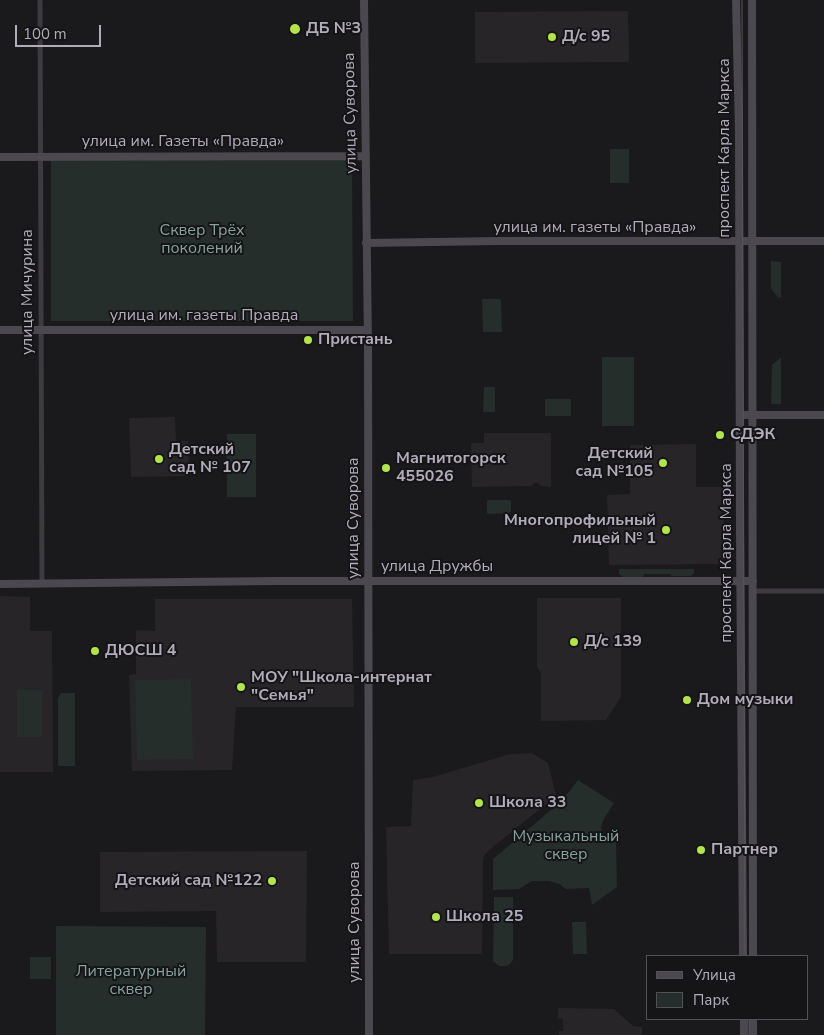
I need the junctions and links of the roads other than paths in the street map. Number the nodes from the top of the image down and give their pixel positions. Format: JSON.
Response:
{"nodes":[{"id":1,"x":40,"y":0,"type":"edge"},
{"id":2,"x":364,"y":0,"type":"edge"},
{"id":3,"x":736,"y":0,"type":"edge"},
{"id":4,"x":752,"y":0,"type":"edge"},
{"id":5,"x":365,"y":156,"type":"junction"},
{"id":6,"x":0,"y":157,"type":"edge"},
{"id":7,"x":40,"y":157,"type":"junction"},
{"id":8,"x":739,"y":241,"type":"junction"},
{"id":9,"x":752,"y":241,"type":"junction"},
{"id":10,"x":824,"y":242,"type":"edge"},
{"id":11,"x":366,"y":243,"type":"junction"},
{"id":12,"x":0,"y":330,"type":"edge"},
{"id":13,"x":367,"y":330,"type":"junction"},
{"id":14,"x":41,"y":331,"type":"junction"},
{"id":15,"x":740,"y":415,"type":"junction"},
{"id":16,"x":753,"y":415,"type":"junction"},
{"id":17,"x":824,"y":415,"type":"edge"},
{"id":18,"x":740,"y":580,"type":"junction"},
{"id":19,"x":753,"y":580,"type":"junction"},
{"id":20,"x":368,"y":581,"type":"junction"},
{"id":21,"x":0,"y":584,"type":"edge"},
{"id":22,"x":42,"y":584,"type":"junction"},
{"id":23,"x":740,"y":591,"type":"junction"},
{"id":24,"x":753,"y":591,"type":"junction"},
{"id":25,"x":824,"y":591,"type":"edge"},
{"id":26,"x":743,"y":955,"type":"edge"},
{"id":27,"x":753,"y":955,"type":"edge"},
{"id":28,"x":744,"y":1020,"type":"edge"},
{"id":29,"x":753,"y":1020,"type":"edge"},
{"id":30,"x":369,"y":1035,"type":"edge"},
{"id":31,"x":744,"y":1035,"type":"edge"},
{"id":32,"x":753,"y":1035,"type":"edge"}],
"edges":[{"from":1,"to":7,"type":"street","name":"улица Мичурина"},
{"from":2,"to":5,"type":"main road","name":"улица Суворова"},
{"from":3,"to":8,"type":"main road","name":"проспект Карла Маркса"},
{"from":4,"to":9,"type":"main road","name":"проспект Карла Маркса"},
{"from":5,"to":7,"type":"main road","name":"улица им. Газеты «Правда»"},
{"from":5,"to":11,"type":"main road","name":"улица Суворова"},
{"from":6,"to":7,"type":"main road","name":"улица им. Газеты «Правда»"},
{"from":7,"to":14,"type":"street","name":"улица Мичурина"},
{"from":8,"to":9,"type":"main road","name":"улица им. газеты «Правда»"},
{"from":8,"to":11,"type":"main road","name":"улица им. газеты «Правда»"},
{"from":8,"to":15,"type":"main road","name":"проспект Карла Маркса"},
{"from":9,"to":10,"type":"main road","name":"улица им. газеты «Правда»"},
{"from":9,"to":16,"type":"main road","name":"проспект Карла Маркса"},
{"from":11,"to":13,"type":"main road","name":"улица Суворова"},
{"from":12,"to":14,"type":"main road"},
{"from":13,"to":14,"type":"main road","name":"улица им. газеты Правда"},
{"from":13,"to":20,"type":"main road","name":"улица Суворова"},
{"from":14,"to":22,"type":"street","name":"улица Мичурина"},
{"from":15,"to":16,"type":"main road"},
{"from":15,"to":18,"type":"main road","name":"проспект Карла Маркса"},
{"from":16,"to":17,"type":"main road"},
{"from":16,"to":19,"type":"main road","name":"проспект Карла Маркса"},
{"from":18,"to":19,"type":"main road","name":"улица Дружбы"},
{"from":18,"to":20,"type":"main road","name":"улица Дружбы"},
{"from":18,"to":23,"type":"main road","name":"проспект Карла Маркса"},
{"from":19,"to":24,"type":"main road","name":"проспект Карла Маркса"},
{"from":20,"to":22,"type":"main road","name":"улица Дружбы"},
{"from":20,"to":30,"type":"main road","name":"улица Суворова"},
{"from":21,"to":22,"type":"main road","name":"улица Дружбы"},
{"from":23,"to":24,"type":"main road"},
{"from":23,"to":26,"type":"main road","name":"проспект Карла Маркса"},
{"from":24,"to":25,"type":"street"},
{"from":24,"to":27,"type":"main road","name":"проспект Карла Маркса"},
{"from":28,"to":31,"type":"main road"},
{"from":29,"to":32,"type":"main road"}]}
